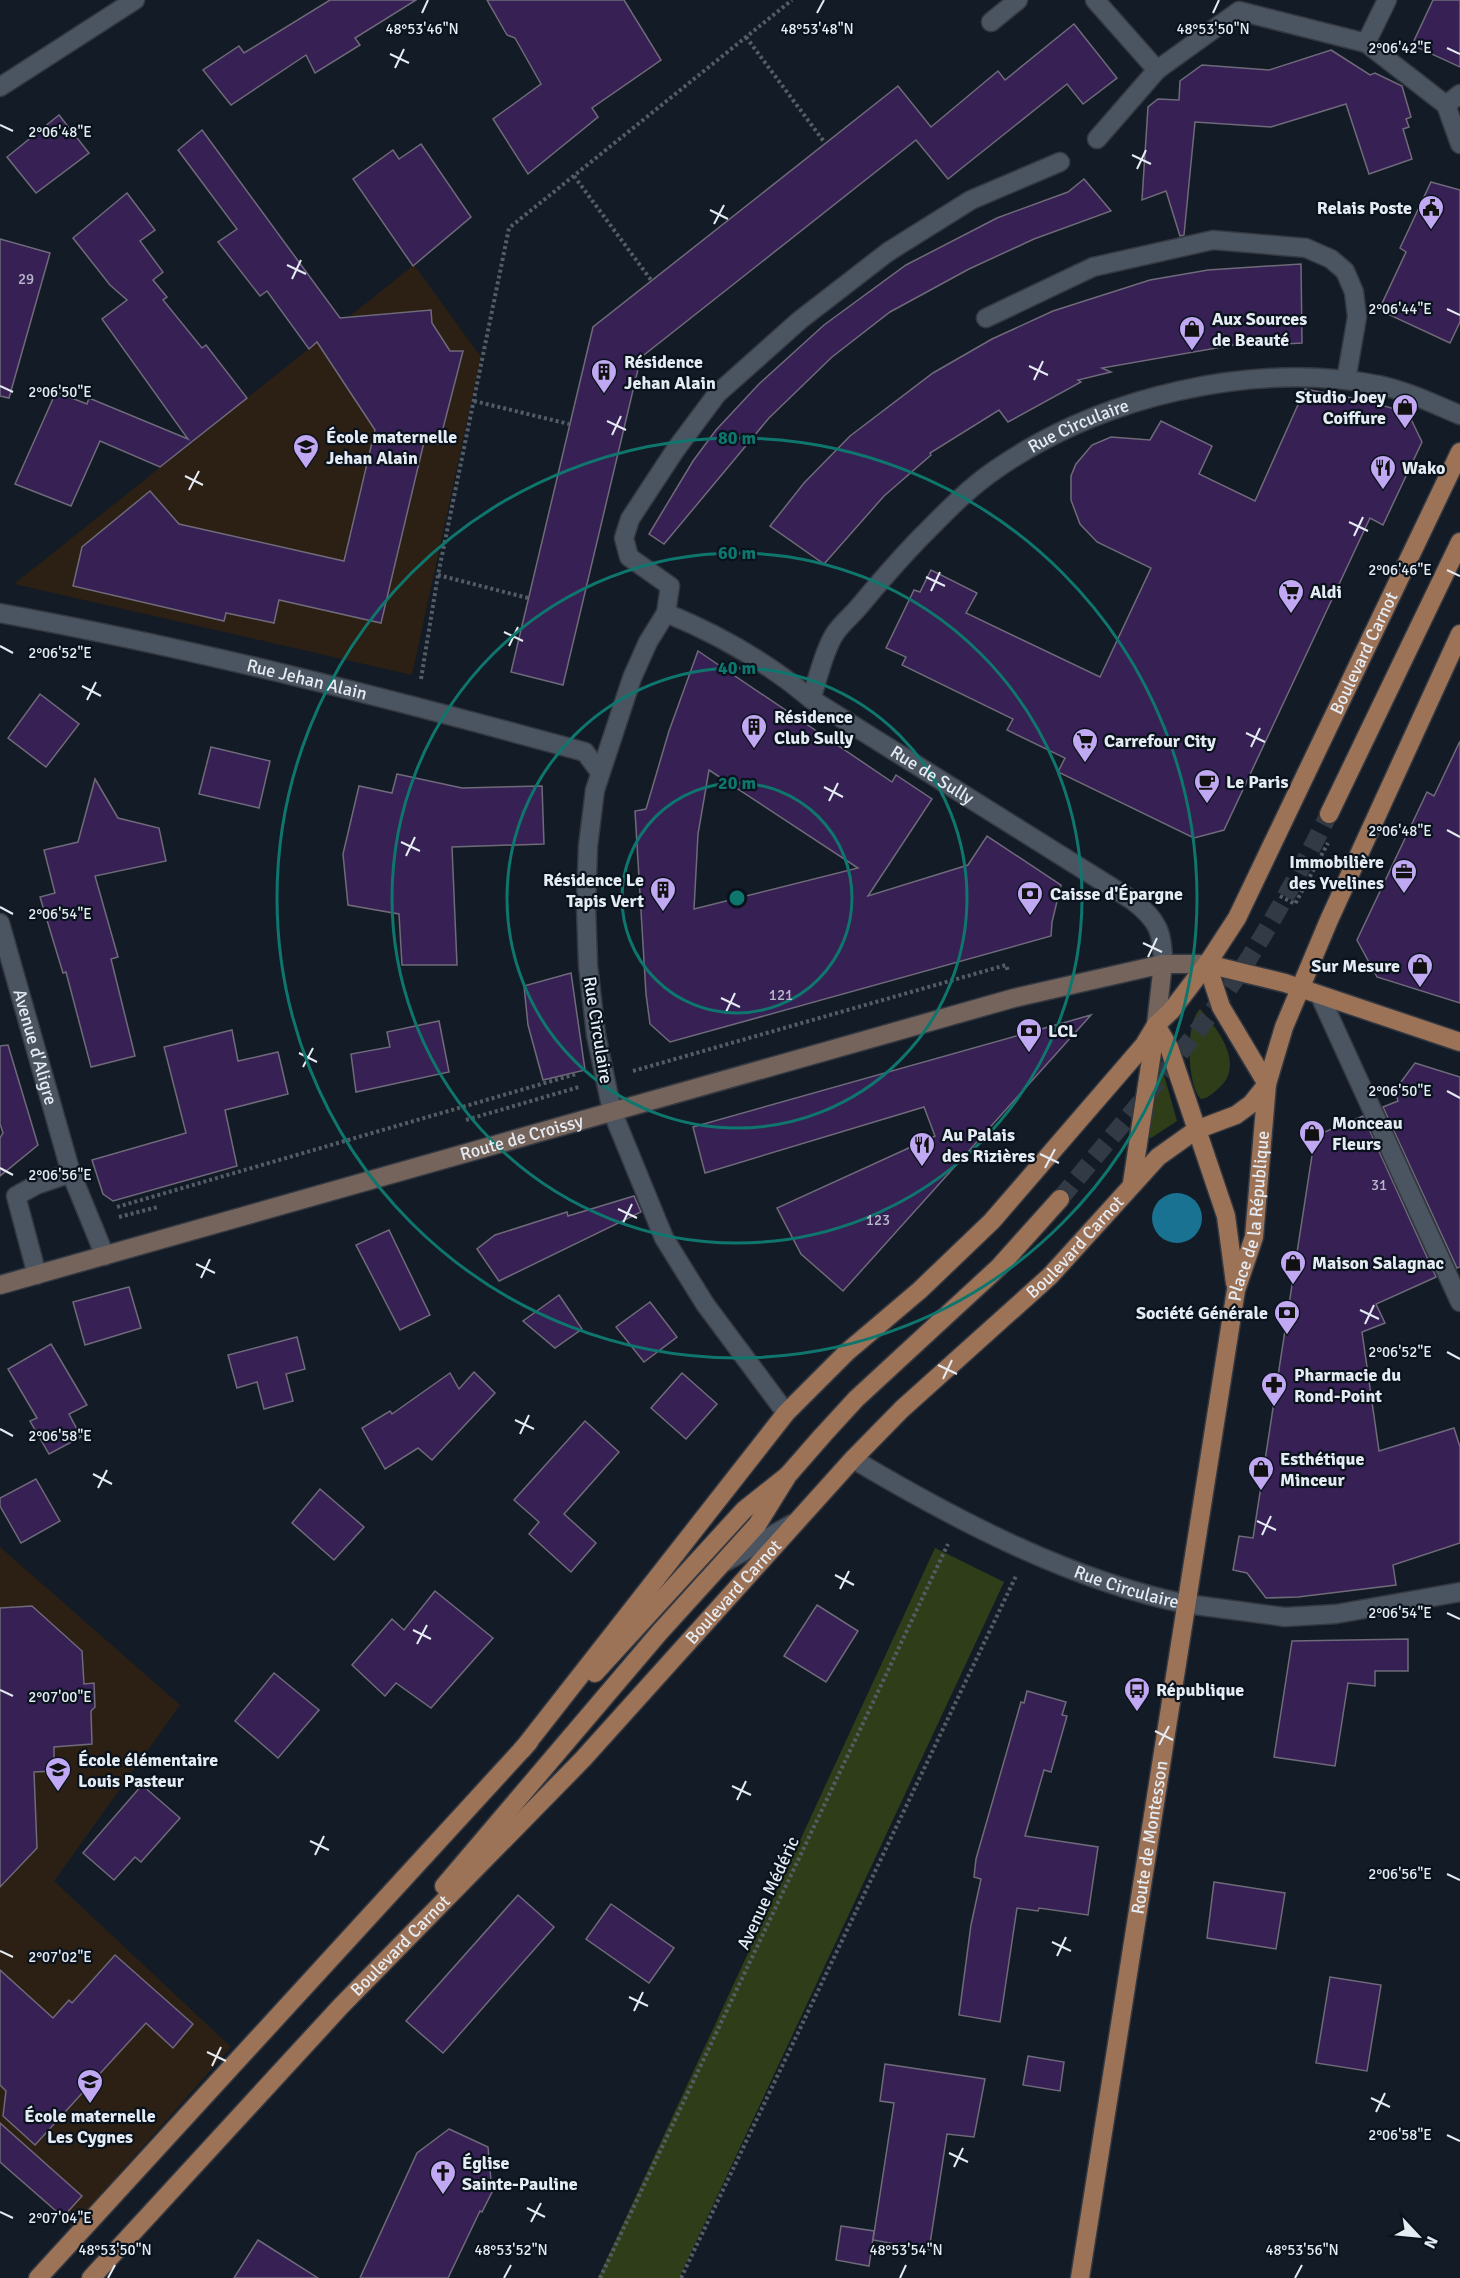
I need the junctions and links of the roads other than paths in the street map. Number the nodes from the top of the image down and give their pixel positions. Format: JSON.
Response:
{"nodes":[{"id":1,"x":135,"y":0,"type":"edge"},
{"id":2,"x":1018,"y":0,"type":"edge"},
{"id":3,"x":1095,"y":0,"type":"edge"},
{"id":4,"x":1387,"y":0,"type":"edge"},
{"id":5,"x":991,"y":22,"type":"dead end"},
{"id":6,"x":1366,"y":44,"type":"junction"},
{"id":7,"x":1157,"y":70,"type":"junction"},
{"id":8,"x":0,"y":87,"type":"edge"},
{"id":9,"x":1453,"y":99,"type":"edge"},
{"id":10,"x":1097,"y":139,"type":"dead end"},
{"id":11,"x":1460,"y":144,"type":"edge"},
{"id":12,"x":1060,"y":162,"type":"dead end"},
{"id":13,"x":986,"y":318,"type":"dead end"},
{"id":14,"x":1346,"y":380,"type":"junction"},
{"id":15,"x":1460,"y":415,"type":"edge"},
{"id":16,"x":1460,"y":452,"type":"edge"},
{"id":17,"x":1460,"y":542,"type":"edge"},
{"id":18,"x":0,"y":613,"type":"edge"},
{"id":19,"x":666,"y":613,"type":"junction"},
{"id":20,"x":1460,"y":634,"type":"edge"},
{"id":21,"x":811,"y":699,"type":"junction"},
{"id":22,"x":599,"y":771,"type":"junction"},
{"id":23,"x":1329,"y":814,"type":"tunnel mouth"},
{"id":24,"x":0,"y":923,"type":"edge"},
{"id":25,"x":1164,"y":964,"type":"junction"},
{"id":26,"x":1207,"y":964,"type":"junction"},
{"id":27,"x":1299,"y":988,"type":"junction"},
{"id":28,"x":1320,"y":996,"type":"junction"},
{"id":29,"x":1156,"y":1025,"type":"junction"},
{"id":30,"x":1460,"y":1042,"type":"edge"},
{"id":31,"x":1267,"y":1084,"type":"junction"},
{"id":32,"x":612,"y":1111,"type":"junction"},
{"id":33,"x":1196,"y":1130,"type":"junction"},
{"id":34,"x":71,"y":1173,"type":"junction"},
{"id":35,"x":1132,"y":1184,"type":"junction"},
{"id":36,"x":8,"y":1192,"type":"edge"},
{"id":37,"x":1060,"y":1199,"type":"tunnel mouth"},
{"id":38,"x":105,"y":1256,"type":"junction"},
{"id":39,"x":37,"y":1275,"type":"junction"},
{"id":40,"x":0,"y":1286,"type":"edge"},
{"id":41,"x":1236,"y":1290,"type":"junction"},
{"id":42,"x":1460,"y":1302,"type":"edge"},
{"id":43,"x":786,"y":1413,"type":"junction"},
{"id":44,"x":853,"y":1459,"type":"junction"},
{"id":45,"x":788,"y":1474,"type":"junction"},
{"id":46,"x":793,"y":1523,"type":"junction"},
{"id":47,"x":719,"y":1566,"type":"junction"},
{"id":48,"x":1460,"y":1592,"type":"edge"},
{"id":49,"x":1186,"y":1604,"type":"junction"},
{"id":50,"x":522,"y":1750,"type":"junction"},
{"id":51,"x":341,"y":2006,"type":"junction"},
{"id":52,"x":38,"y":2278,"type":"edge"},
{"id":53,"x":91,"y":2278,"type":"edge"},
{"id":54,"x":1080,"y":2278,"type":"edge"}],
"edges":[{"from":1,"to":8,"type":"street"},
{"from":2,"to":5,"type":"street"},
{"from":3,"to":7,"type":"street"},
{"from":4,"to":6,"type":"street"},
{"from":6,"to":7,"type":"street"},
{"from":6,"to":9,"type":"street"},
{"from":7,"to":10,"type":"street"},
{"from":9,"to":11,"type":"street"},
{"from":12,"to":19,"type":"street"},
{"from":13,"to":14,"type":"street"},
{"from":14,"to":15,"type":"street","name":"Rue Circulaire"},
{"from":14,"to":21,"type":"street","name":"Rue Circulaire"},
{"from":16,"to":26,"type":"main road","name":"Boulevard Carnot"},
{"from":17,"to":23,"type":"main road"},
{"from":18,"to":22,"type":"street","name":"Rue Jehan Alain"},
{"from":19,"to":21,"type":"street","name":"Rue de Sully"},
{"from":19,"to":22,"type":"street","name":"Rue Circulaire"},
{"from":20,"to":27,"type":"main road","name":"Place de la République"},
{"from":21,"to":25,"type":"street","name":"Rue de Sully"},
{"from":22,"to":32,"type":"street","name":"Rue Circulaire"},
{"from":24,"to":34,"type":"street","name":"Avenue d'Aligre"},
{"from":25,"to":26,"type":"main road"},
{"from":25,"to":29,"type":"main road"},
{"from":25,"to":32,"type":"main road","name":"Route de Croissy"},
{"from":26,"to":27,"type":"main road"},
{"from":26,"to":29,"type":"main road"},
{"from":26,"to":31,"type":"main road","name":"Place de la République"},
{"from":27,"to":28,"type":"main road"},
{"from":27,"to":31,"type":"main road","name":"Place de la République"},
{"from":28,"to":30,"type":"main road"},
{"from":28,"to":42,"type":"street"},
{"from":29,"to":33,"type":"main road","name":"Place de la République"},
{"from":29,"to":35,"type":"main road"},
{"from":29,"to":43,"type":"main road","name":"Boulevard Carnot"},
{"from":31,"to":33,"type":"main road","name":"Place de la République"},
{"from":31,"to":41,"type":"main road","name":"Place de la République"},
{"from":32,"to":38,"type":"main road","name":"Route de Croissy"},
{"from":32,"to":43,"type":"street","name":"Rue Circulaire"},
{"from":33,"to":35,"type":"main road","name":"Place de la République"},
{"from":33,"to":41,"type":"main road","name":"Place de la République"},
{"from":34,"to":36,"type":"street"},
{"from":34,"to":38,"type":"street","name":"Avenue d'Aligre"},
{"from":35,"to":44,"type":"main road","name":"Boulevard Carnot"},
{"from":36,"to":39,"type":"street"},
{"from":37,"to":45,"type":"main road","name":"Boulevard Carnot"},
{"from":38,"to":39,"type":"main road","name":"Route de Croissy"},
{"from":39,"to":40,"type":"main road","name":"Route de Croissy"},
{"from":41,"to":49,"type":"main road","name":"Route de Montesson"},
{"from":43,"to":50,"type":"main road","name":"Boulevard Carnot"},
{"from":44,"to":46,"type":"main road","name":"Boulevard Carnot"},
{"from":44,"to":49,"type":"street","name":"Rue Circulaire"},
{"from":45,"to":47,"type":"main road","name":"Boulevard Carnot"},
{"from":45,"to":50,"type":"main road","name":"Boulevard Carnot"},
{"from":46,"to":47,"type":"street"},
{"from":46,"to":51,"type":"main road","name":"Boulevard Carnot"},
{"from":47,"to":51,"type":"main road","name":"Boulevard Carnot"},
{"from":48,"to":49,"type":"street","name":"Rue Circulaire"},
{"from":49,"to":54,"type":"main road","name":"Route de Montesson"},
{"from":50,"to":52,"type":"main road","name":"Boulevard Carnot"},
{"from":51,"to":53,"type":"main road","name":"Boulevard Carnot"}]}
